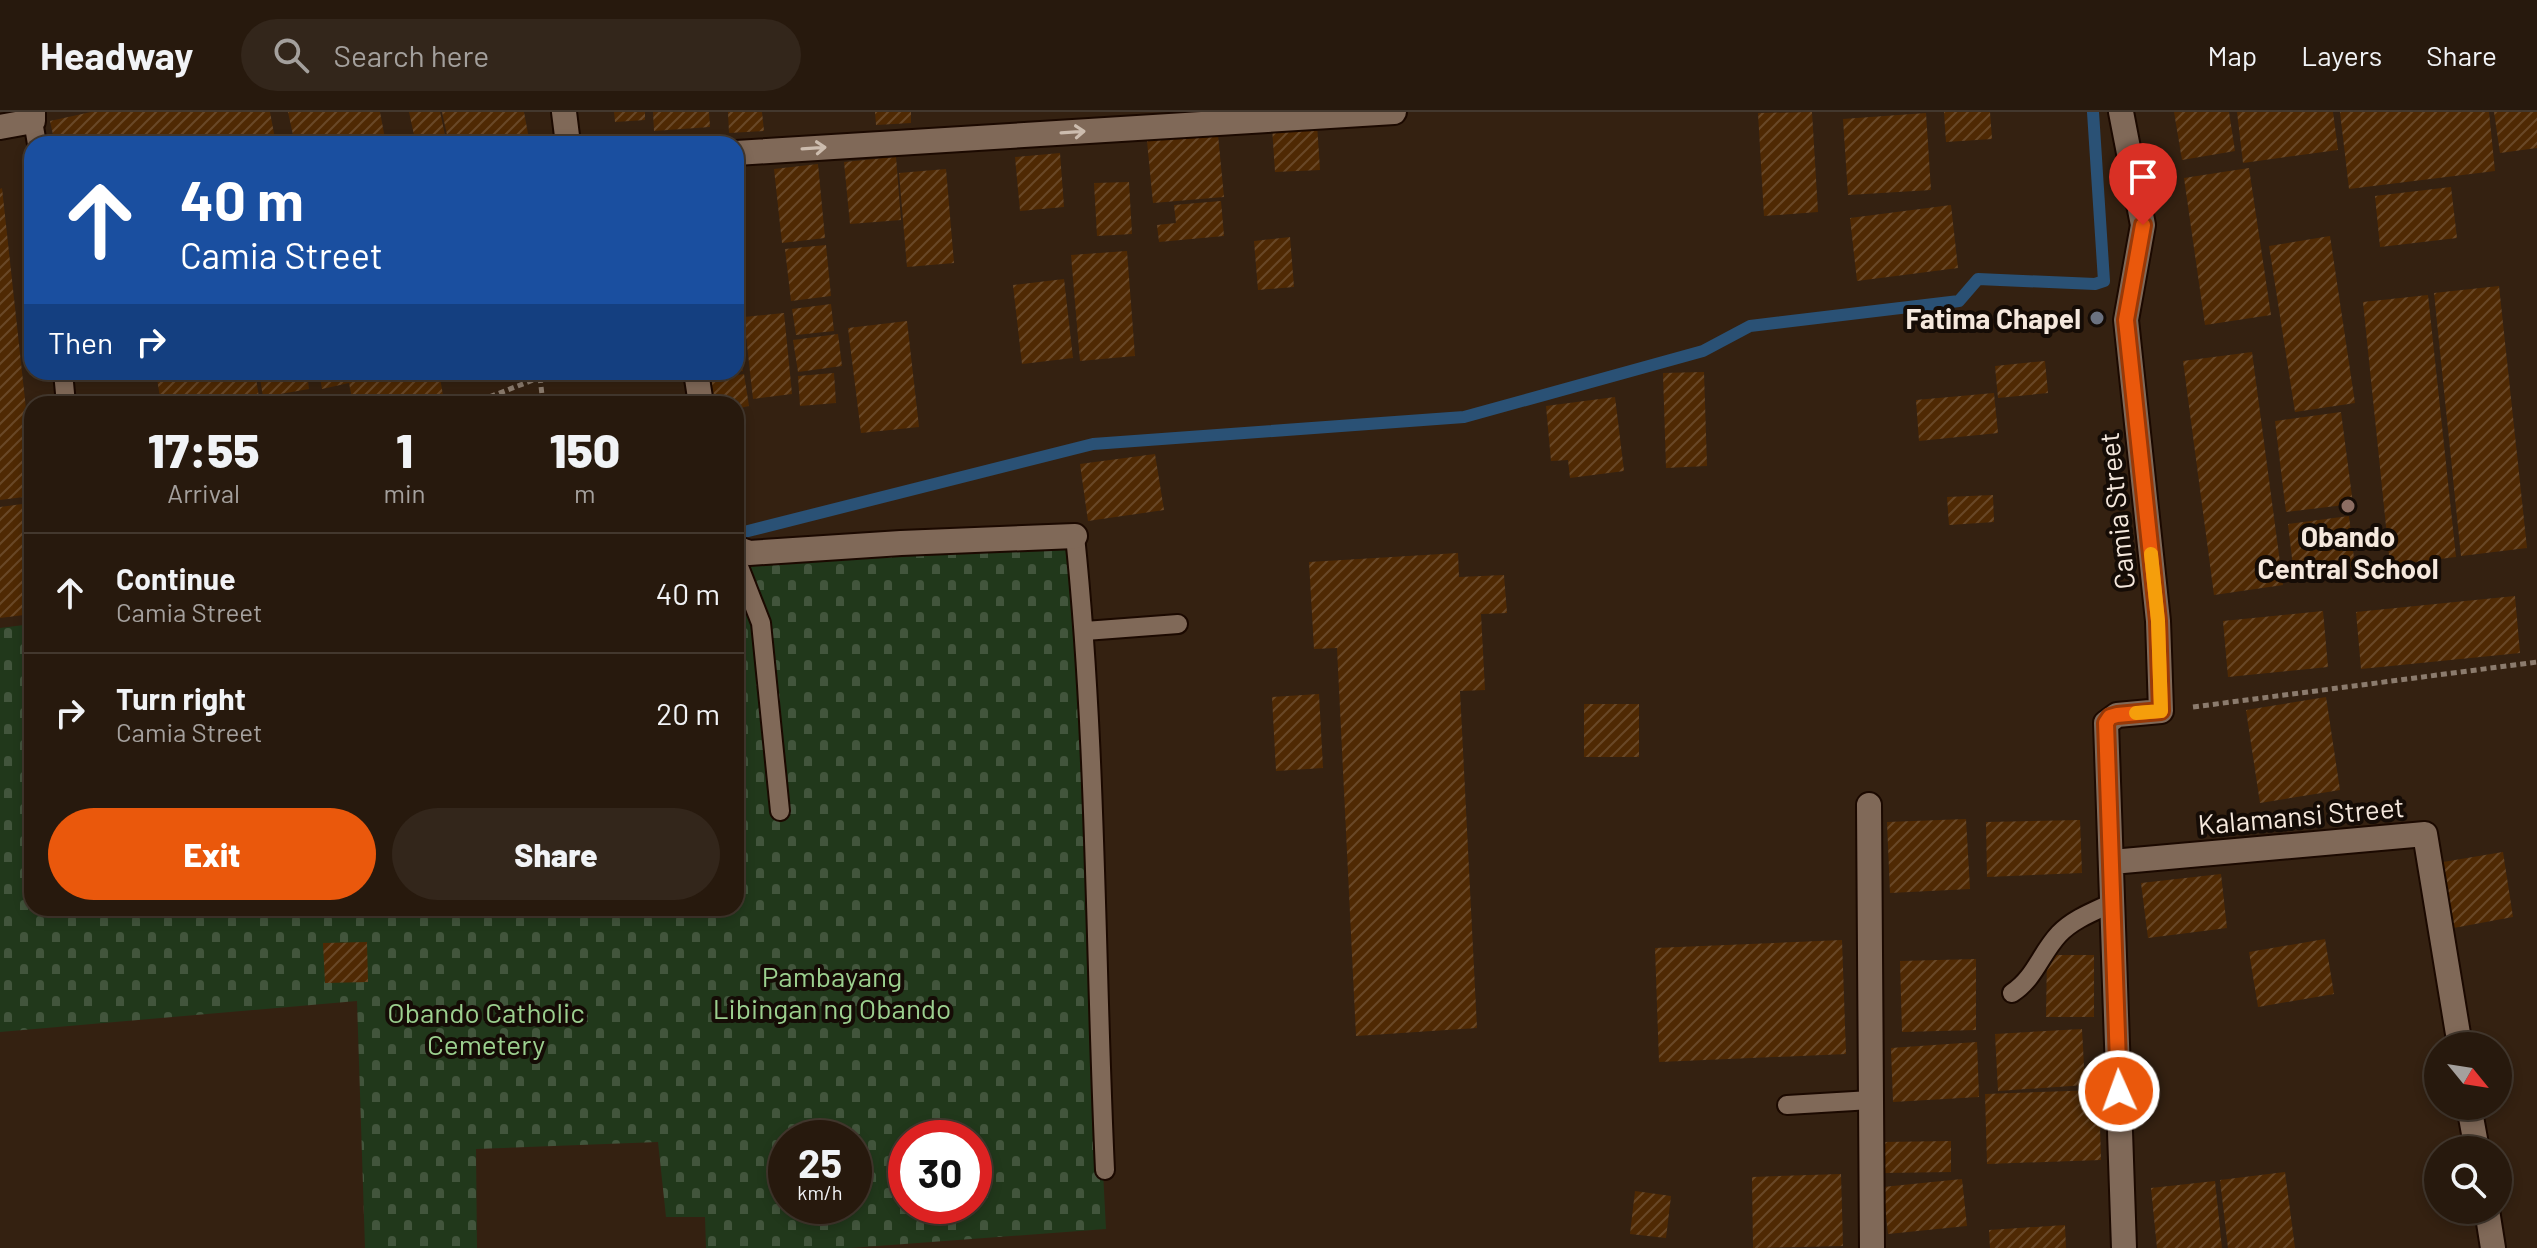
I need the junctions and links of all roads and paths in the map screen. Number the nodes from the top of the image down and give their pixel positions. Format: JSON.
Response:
{"nodes":[{"id":1,"x":564,"y":112,"type":"edge"},
{"id":2,"x":1394,"y":112,"type":"edge"},
{"id":3,"x":2121,"y":112,"type":"edge"},
{"id":4,"x":34,"y":126,"type":"edge"},
{"id":5,"x":0,"y":127,"type":"edge"},
{"id":6,"x":567,"y":136,"type":"edge"},
{"id":7,"x":744,"y":153,"type":"edge"},
{"id":8,"x":532,"y":380,"type":"edge"},
{"id":9,"x":491,"y":396,"type":"edge"},
{"id":10,"x":1075,"y":536,"type":"joint"},
{"id":11,"x":744,"y":551,"type":"edge"},
{"id":12,"x":744,"y":579,"type":"edge"},
{"id":13,"x":1178,"y":624,"type":"dead end"},
{"id":14,"x":1085,"y":631,"type":"junction"},
{"id":15,"x":2537,"y":662,"type":"edge"},
{"id":16,"x":2161,"y":711,"type":"junction"},
{"id":17,"x":1869,"y":805,"type":"dead end"},
{"id":18,"x":780,"y":811,"type":"dead end"},
{"id":19,"x":2112,"y":862,"type":"junction"},
{"id":20,"x":2114,"y":902,"type":"junction"},
{"id":21,"x":2012,"y":993,"type":"dead end"},
{"id":22,"x":2458,"y":1032,"type":"edge"},
{"id":23,"x":1871,"y":1100,"type":"junction"},
{"id":24,"x":1787,"y":1105,"type":"dead end"},
{"id":25,"x":1105,"y":1170,"type":"dead end"},
{"id":26,"x":2489,"y":1224,"type":"edge"},
{"id":27,"x":1872,"y":1248,"type":"edge"},
{"id":28,"x":2124,"y":1248,"type":"edge"},
{"id":29,"x":2493,"y":1248,"type":"edge"}],
"edges":[{"from":1,"to":6,"type":"street"},
{"from":7,"to":2,"type":"street","one_way":true},
{"from":3,"to":16,"type":"street","name":"Camia Street"},
{"from":4,"to":5,"type":"street"},
{"from":8,"to":9,"type":"path"},
{"from":10,"to":11,"type":"street"},
{"from":10,"to":14,"type":"lane"},
{"from":12,"to":18,"type":"lane"},
{"from":13,"to":14,"type":"lane"},
{"from":14,"to":25,"type":"lane"},
{"from":15,"to":16,"type":"path"},
{"from":16,"to":19,"type":"street"},
{"from":17,"to":23,"type":"street"},
{"from":19,"to":20,"type":"street"},
{"from":19,"to":22,"type":"street","name":"Kalamansi Street"},
{"from":20,"to":21,"type":"lane"},
{"from":20,"to":28,"type":"street"},
{"from":23,"to":24,"type":"lane"},
{"from":23,"to":27,"type":"street"},
{"from":26,"to":29,"type":"street"}]}
